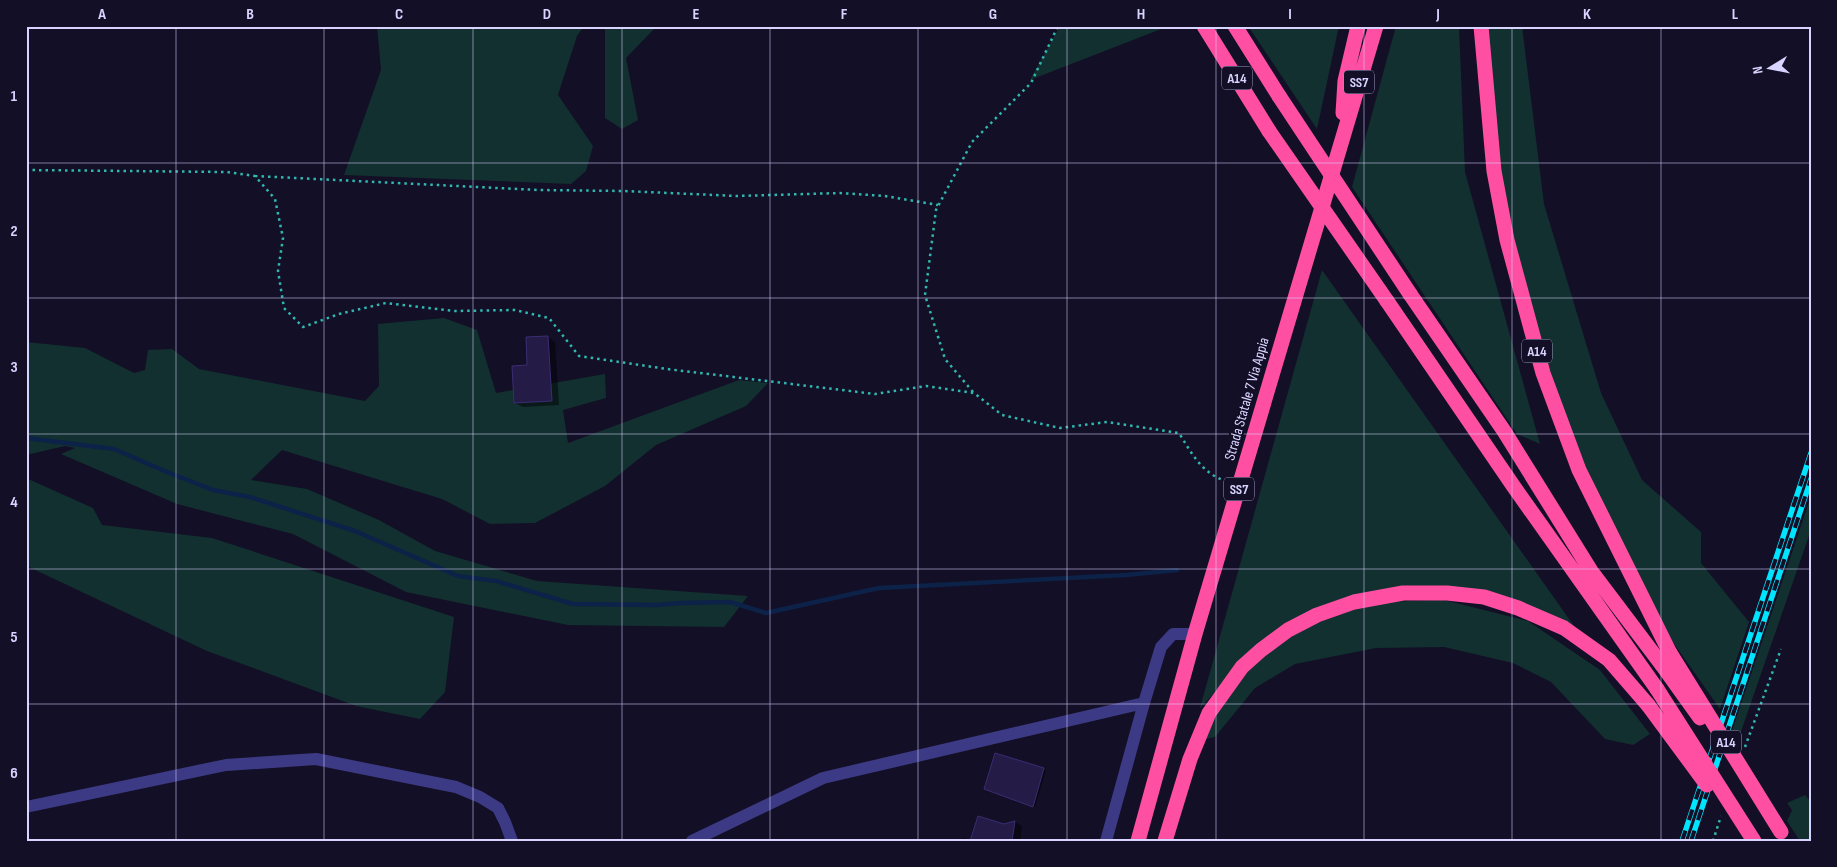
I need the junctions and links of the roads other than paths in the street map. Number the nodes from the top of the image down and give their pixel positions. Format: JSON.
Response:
{"nodes":[{"id":1,"x":1204,"y":26,"type":"edge"},
{"id":2,"x":1235,"y":26,"type":"edge"},
{"id":3,"x":1358,"y":26,"type":"edge"},
{"id":4,"x":1376,"y":26,"type":"edge"},
{"id":5,"x":1481,"y":26,"type":"edge"},
{"id":6,"x":1342,"y":137,"type":"junction"},
{"id":7,"x":1195,"y":634,"type":"junction"},
{"id":8,"x":1666,"y":659,"type":"junction"},
{"id":9,"x":1144,"y":703,"type":"junction"},
{"id":10,"x":26,"y":807,"type":"edge"},
{"id":11,"x":1784,"y":836,"type":"edge"},
{"id":12,"x":512,"y":841,"type":"edge"},
{"id":13,"x":692,"y":841,"type":"edge"},
{"id":14,"x":1106,"y":841,"type":"edge"},
{"id":15,"x":1138,"y":841,"type":"edge"},
{"id":16,"x":1166,"y":841,"type":"edge"},
{"id":17,"x":1752,"y":841,"type":"edge"}],
"edges":[{"from":1,"to":17,"type":"highway","number":"A14","bridge":true},
{"from":2,"to":8,"type":"highway","number":"A14","bridge":true},
{"from":3,"to":6,"type":"highway"},
{"from":4,"to":6,"type":"highway","name":"Strada Statale 7 Via Appia","number":"SS7"},
{"from":5,"to":8,"type":"highway","number":"A14"},
{"from":6,"to":7,"type":"highway","name":"Strada Statale 7 Via Appia","number":"SS7"},
{"from":7,"to":9,"type":"street"},
{"from":7,"to":15,"type":"highway","name":"Strada Statale 7 Via Appia","number":"SS7"},
{"from":8,"to":11,"type":"highway","number":"A14","bridge":true},
{"from":9,"to":13,"type":"street"},
{"from":9,"to":14,"type":"street"},
{"from":10,"to":12,"type":"street"},
{"from":16,"to":17,"type":"highway","number":"A14","bridge":true}]}
